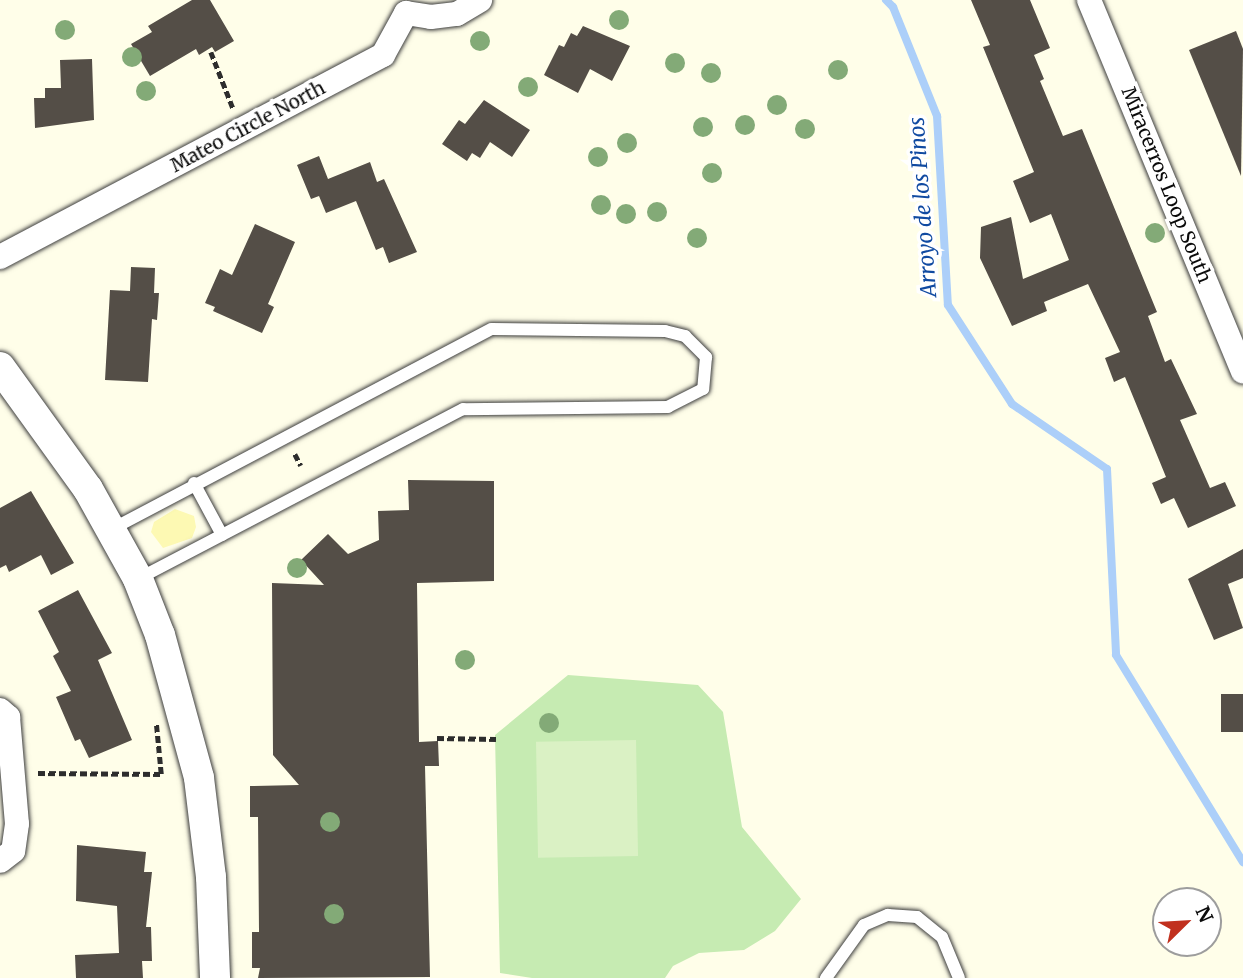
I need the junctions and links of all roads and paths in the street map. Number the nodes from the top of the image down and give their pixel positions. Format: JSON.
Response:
{"nodes":[{"id":1,"x":480,"y":0,"type":"edge"},
{"id":2,"x":1089,"y":0,"type":"edge"},
{"id":3,"x":408,"y":6,"type":"edge"},
{"id":4,"x":211,"y":52,"type":"dead end"},
{"id":5,"x":235,"y":111,"type":"dead end"},
{"id":6,"x":0,"y":257,"type":"edge"},
{"id":7,"x":0,"y":367,"type":"edge"},
{"id":8,"x":1243,"y":371,"type":"edge"},
{"id":9,"x":292,"y":449,"type":"dead end"},
{"id":10,"x":301,"y":466,"type":"dead end"},
{"id":11,"x":194,"y":483,"type":"junction"},
{"id":12,"x":112,"y":530,"type":"junction"},
{"id":13,"x":222,"y":535,"type":"junction"},
{"id":14,"x":138,"y":579,"type":"junction"},
{"id":15,"x":0,"y":710,"type":"edge"},
{"id":16,"x":157,"y":710,"type":"dead end"},
{"id":17,"x":160,"y":721,"type":"junction"},
{"id":18,"x":437,"y":737,"type":"dead end"},
{"id":19,"x":495,"y":739,"type":"dead end"},
{"id":20,"x":166,"y":744,"type":"dead end"},
{"id":21,"x":12,"y":768,"type":"junction"},
{"id":22,"x":0,"y":861,"type":"edge"},
{"id":23,"x":215,"y":978,"type":"edge"},
{"id":24,"x":826,"y":978,"type":"edge"},
{"id":25,"x":959,"y":978,"type":"edge"}],
"edges":[{"from":1,"to":3,"type":"street","name":"Mateo Circle North"},
{"from":2,"to":8,"type":"street","name":"Miracerros Loop South"},
{"from":3,"to":6,"type":"street","name":"Mateo Circle North"},
{"from":4,"to":5,"type":"path"},
{"from":7,"to":12,"type":"street"},
{"from":9,"to":10,"type":"path"},
{"from":11,"to":12,"type":"lane"},
{"from":11,"to":13,"type":"lane"},
{"from":11,"to":13,"type":"lane"},
{"from":12,"to":14,"type":"street"},
{"from":13,"to":14,"type":"lane"},
{"from":14,"to":23,"type":"street"},
{"from":15,"to":21,"type":"street"},
{"from":16,"to":17,"type":"path"},
{"from":17,"to":20,"type":"path"},
{"from":17,"to":21,"type":"path"},
{"from":18,"to":19,"type":"path"},
{"from":21,"to":22,"type":"street"},
{"from":24,"to":25,"type":"lane"}]}
